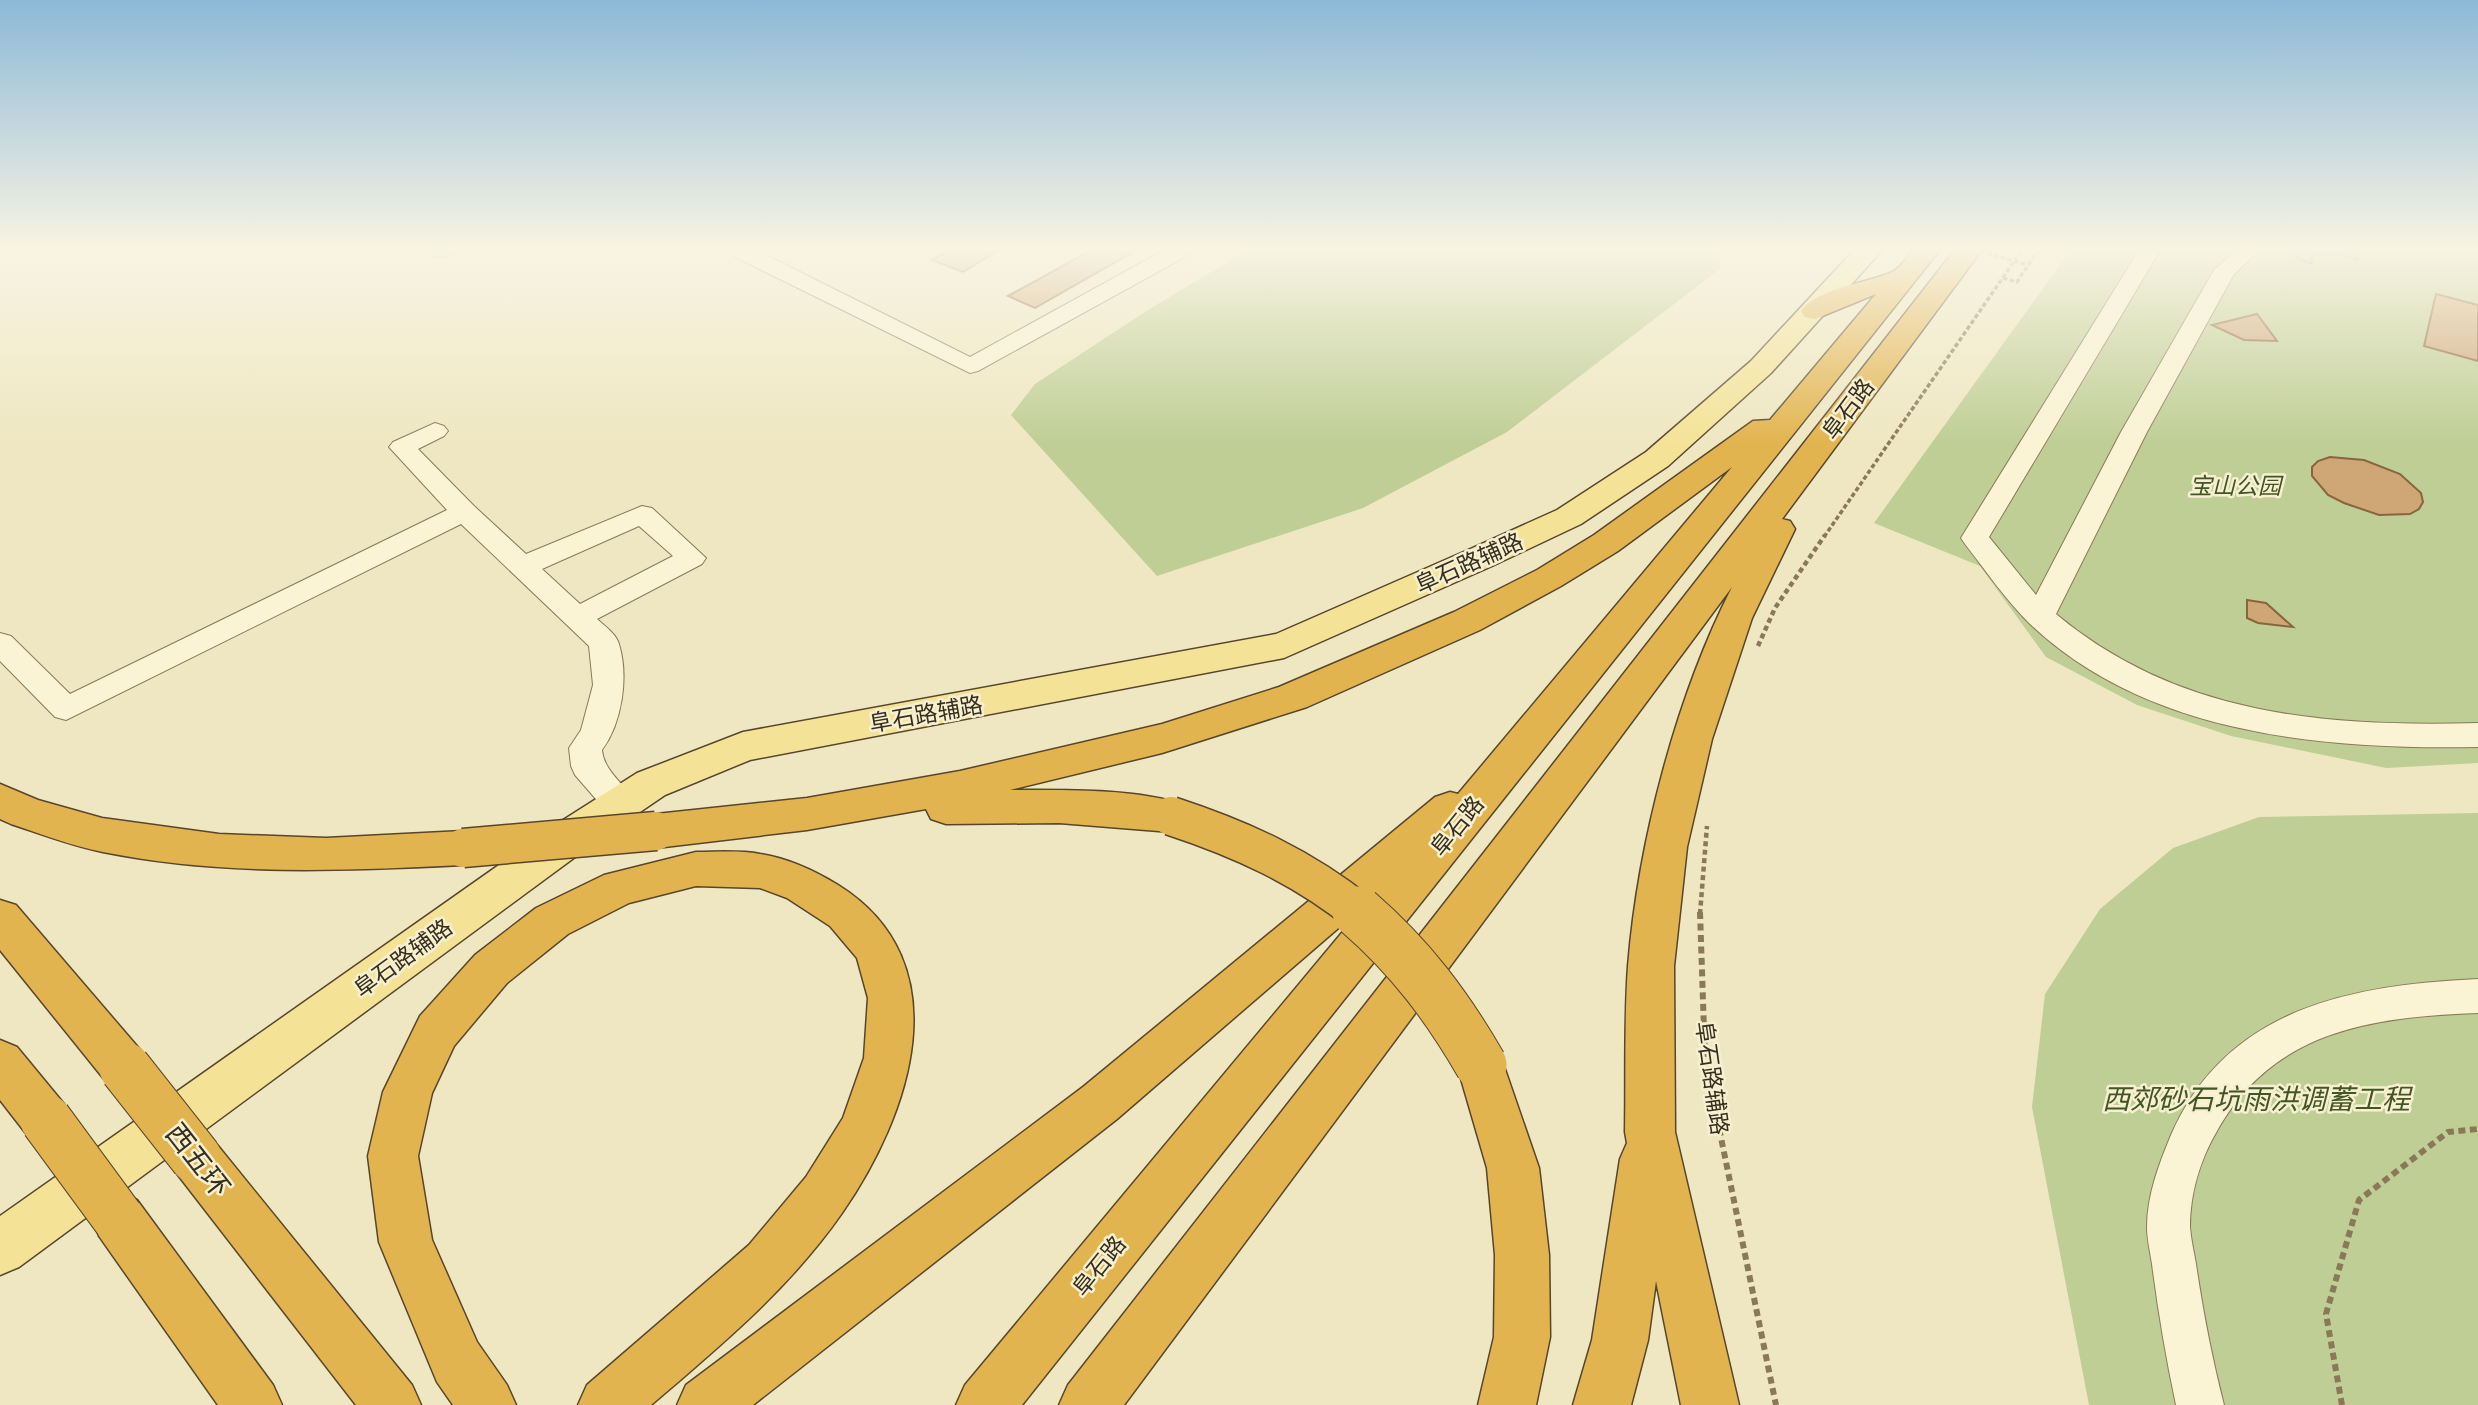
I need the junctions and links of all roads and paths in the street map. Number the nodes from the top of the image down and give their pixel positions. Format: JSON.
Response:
{"nodes":[{"id":1,"x":864,"y":313,"type":"edge"},
{"id":2,"x":1067,"y":313,"type":"edge"},
{"id":3,"x":1813,"y":313,"type":"edge"},
{"id":4,"x":1876,"y":313,"type":"edge"},
{"id":5,"x":1920,"y":313,"type":"edge"},
{"id":6,"x":1979,"y":313,"type":"edge"},
{"id":7,"x":2112,"y":313,"type":"edge"},
{"id":8,"x":2201,"y":313,"type":"edge"},
{"id":9,"x":1808,"y":396,"type":"junction"},
{"id":10,"x":435,"y":431,"type":"dead end"},
{"id":11,"x":1817,"y":450,"type":"junction"},
{"id":12,"x":464,"y":512,"type":"junction"},
{"id":13,"x":523,"y":566,"type":"junction"},
{"id":14,"x":2040,"y":617,"type":"junction"},
{"id":15,"x":576,"y":618,"type":"junction"},
{"id":16,"x":0,"y":643,"type":"edge"},
{"id":17,"x":1755,"y":654,"type":"dead end"},
{"id":18,"x":2478,"y":735,"type":"edge"},
{"id":19,"x":1519,"y":751,"type":"junction"},
{"id":20,"x":0,"y":800,"type":"edge"},
{"id":21,"x":620,"y":804,"type":"junction"},
{"id":22,"x":807,"y":814,"type":"junction"},
{"id":23,"x":1707,"y":815,"type":"dead end"},
{"id":24,"x":0,"y":918,"type":"edge"},
{"id":25,"x":2478,"y":996,"type":"edge"},
{"id":26,"x":0,"y":1062,"type":"edge"},
{"id":27,"x":2478,"y":1129,"type":"edge"},
{"id":28,"x":1650,"y":1132,"type":"junction"},
{"id":29,"x":0,"y":1248,"type":"edge"},
{"id":30,"x":472,"y":1384,"type":"edge"},
{"id":31,"x":253,"y":1405,"type":"edge"},
{"id":32,"x":392,"y":1405,"type":"edge"},
{"id":33,"x":607,"y":1405,"type":"edge"},
{"id":34,"x":706,"y":1405,"type":"edge"},
{"id":35,"x":985,"y":1405,"type":"edge"},
{"id":36,"x":1088,"y":1405,"type":"edge"},
{"id":37,"x":1507,"y":1405,"type":"edge"},
{"id":38,"x":1602,"y":1405,"type":"edge"},
{"id":39,"x":1710,"y":1405,"type":"edge"},
{"id":40,"x":1776,"y":1405,"type":"edge"},
{"id":41,"x":2200,"y":1405,"type":"edge"},
{"id":42,"x":2342,"y":1405,"type":"edge"}],
"edges":[{"from":1,"to":2,"type":"street"},
{"from":3,"to":21,"type":"main road","name":"阜石路辅路"},
{"from":4,"to":9,"type":"highway","name":"阜石路"},
{"from":5,"to":11,"type":"highway","name":"阜石路"},
{"from":6,"to":17,"type":"path"},
{"from":7,"to":14,"type":"street"},
{"from":8,"to":14,"type":"street"},
{"from":9,"to":19,"type":"highway","name":"阜石路"},
{"from":9,"to":22,"type":"highway"},
{"from":10,"to":12,"type":"street"},
{"from":11,"to":28,"type":"highway"},
{"from":11,"to":36,"type":"highway","name":"阜石路"},
{"from":12,"to":13,"type":"street"},
{"from":12,"to":16,"type":"street"},
{"from":13,"to":15,"type":"street"},
{"from":13,"to":15,"type":"street"},
{"from":14,"to":18,"type":"street"},
{"from":15,"to":21,"type":"street"},
{"from":19,"to":34,"type":"highway"},
{"from":19,"to":35,"type":"highway","name":"阜石路"},
{"from":20,"to":22,"type":"highway","bridge":true},
{"from":21,"to":29,"type":"main road","name":"阜石路辅路"},
{"from":22,"to":37,"type":"highway","bridge":true},
{"from":23,"to":40,"type":"path","name":"阜石路辅路"},
{"from":24,"to":32,"type":"highway","name":"西五环","bridge":true},
{"from":25,"to":41,"type":"street"},
{"from":26,"to":31,"type":"highway","bridge":true},
{"from":27,"to":42,"type":"path"},
{"from":28,"to":38,"type":"highway"},
{"from":28,"to":39,"type":"highway"},
{"from":30,"to":33,"type":"highway"}]}
